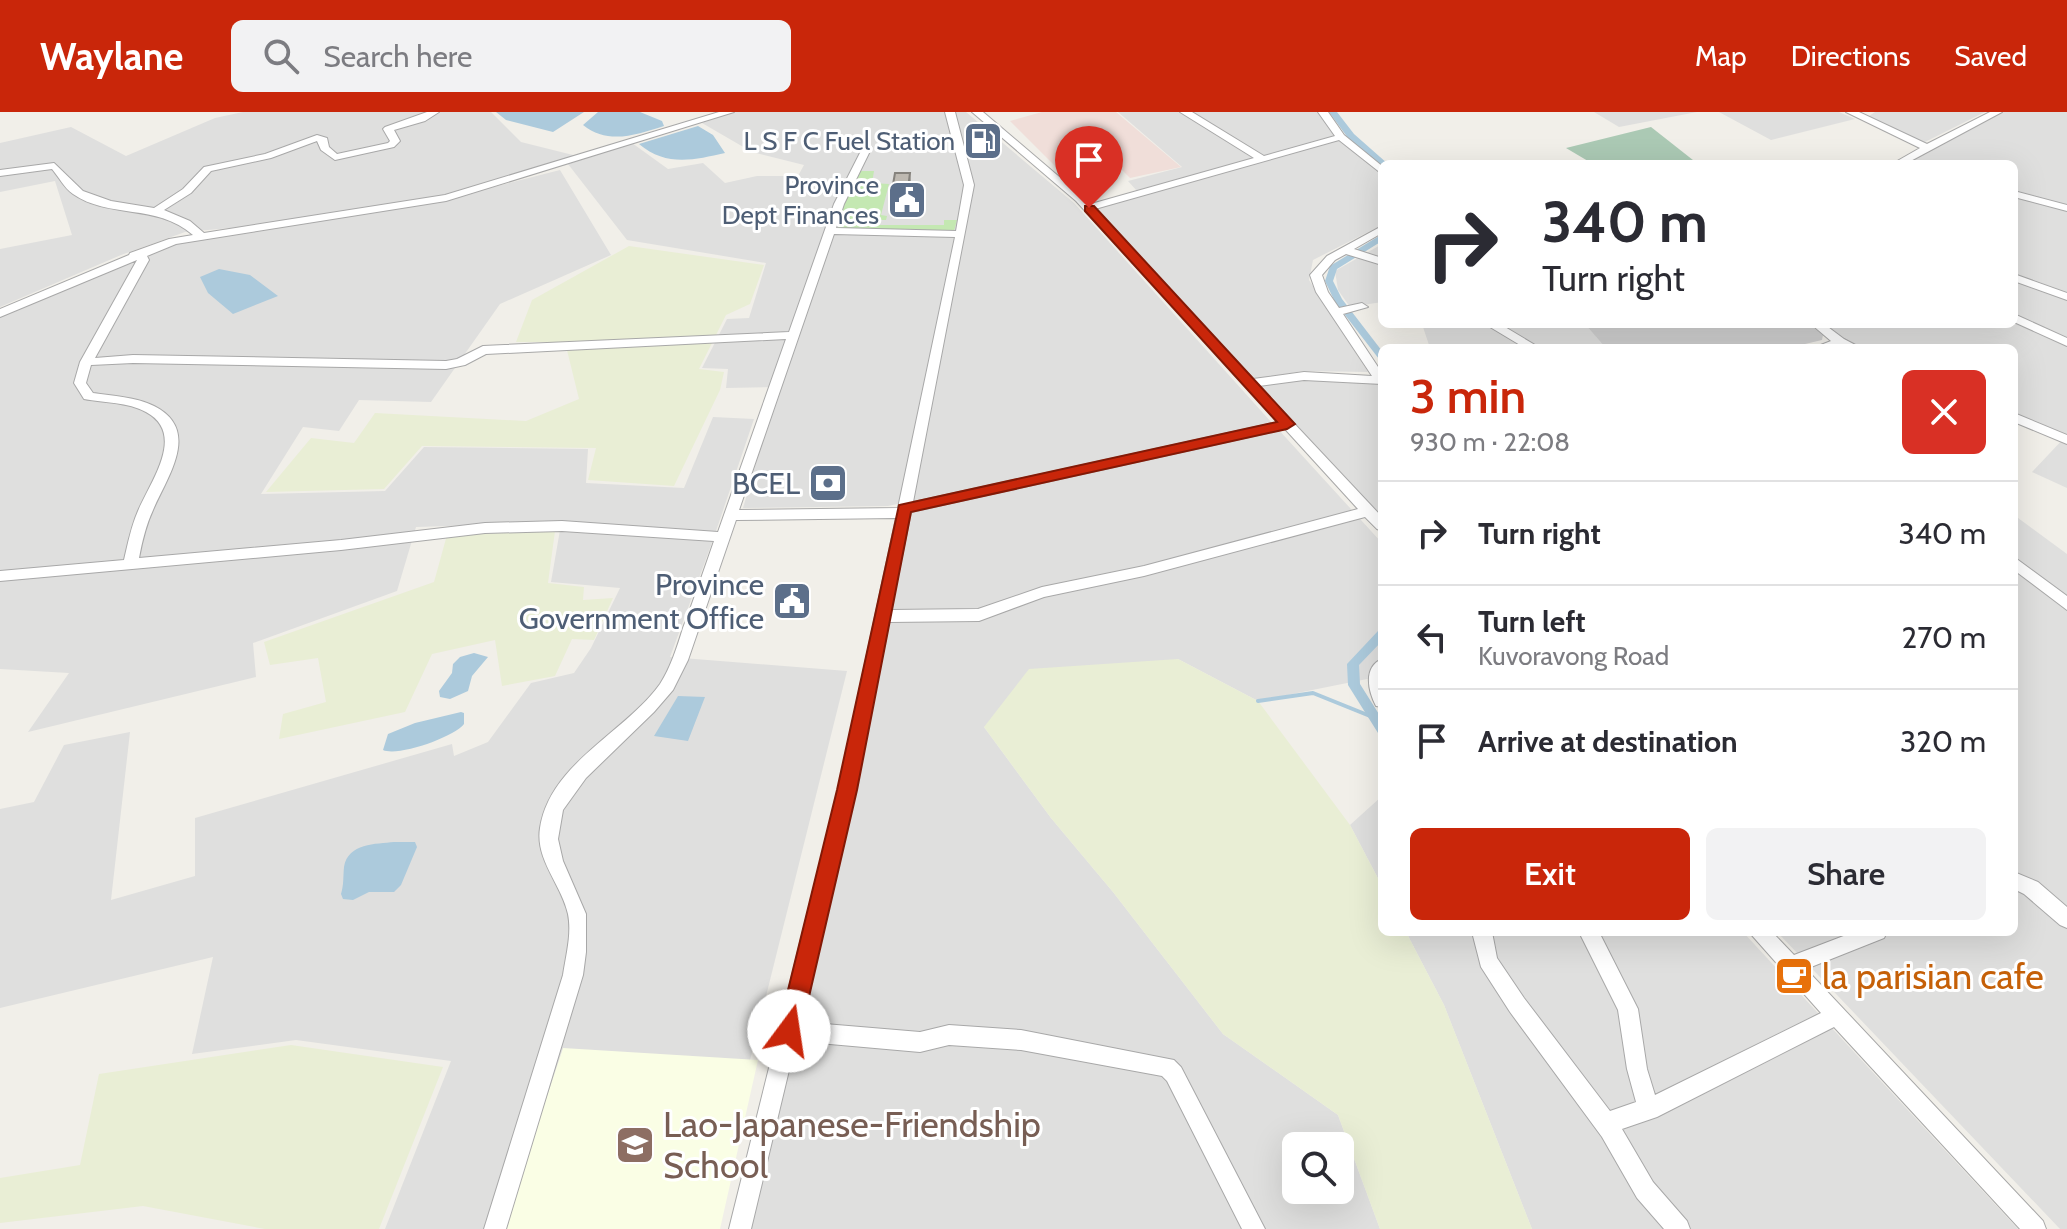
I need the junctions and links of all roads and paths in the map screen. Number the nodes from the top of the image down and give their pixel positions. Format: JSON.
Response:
{"nodes":[{"id":1,"x":434,"y":112,"type":"edge"},
{"id":2,"x":729,"y":112,"type":"edge"},
{"id":3,"x":950,"y":112,"type":"edge"},
{"id":4,"x":977,"y":112,"type":"edge"},
{"id":5,"x":1185,"y":112,"type":"edge"},
{"id":6,"x":1323,"y":112,"type":"edge"},
{"id":7,"x":1851,"y":112,"type":"edge"},
{"id":8,"x":1997,"y":112,"type":"edge"},
{"id":9,"x":1341,"y":137,"type":"junction"},
{"id":10,"x":867,"y":147,"type":"dead end"},
{"id":11,"x":1927,"y":148,"type":"junction"},
{"id":12,"x":1262,"y":159,"type":"junction"},
{"id":13,"x":1909,"y":160,"type":"edge"},
{"id":14,"x":1378,"y":168,"type":"edge"},
{"id":15,"x":0,"y":173,"type":"edge"},
{"id":16,"x":2018,"y":195,"type":"edge"},
{"id":17,"x":1089,"y":208,"type":"junction"},
{"id":18,"x":2067,"y":208,"type":"edge"},
{"id":19,"x":158,"y":210,"type":"junction"},
{"id":20,"x":830,"y":231,"type":"junction"},
{"id":21,"x":1378,"y":231,"type":"edge"},
{"id":22,"x":961,"y":234,"type":"junction"},
{"id":23,"x":200,"y":235,"type":"junction"},
{"id":24,"x":1378,"y":248,"type":"edge"},
{"id":25,"x":1345,"y":250,"type":"junction"},
{"id":26,"x":134,"y":255,"type":"junction"},
{"id":27,"x":1362,"y":258,"type":"junction"},
{"id":28,"x":1378,"y":261,"type":"edge"},
{"id":29,"x":2018,"y":279,"type":"edge"},
{"id":30,"x":2067,"y":297,"type":"edge"},
{"id":31,"x":1362,"y":307,"type":"dead end"},
{"id":32,"x":1336,"y":312,"type":"junction"},
{"id":33,"x":0,"y":313,"type":"edge"},
{"id":34,"x":2018,"y":320,"type":"edge"},
{"id":35,"x":1498,"y":328,"type":"edge"},
{"id":36,"x":1822,"y":328,"type":"edge"},
{"id":37,"x":793,"y":335,"type":"junction"},
{"id":38,"x":1840,"y":342,"type":"junction"},
{"id":39,"x":2067,"y":342,"type":"edge"},
{"id":40,"x":1527,"y":344,"type":"edge"},
{"id":41,"x":1833,"y":344,"type":"edge"},
{"id":42,"x":1845,"y":344,"type":"edge"},
{"id":43,"x":86,"y":362,"type":"junction"},
{"id":44,"x":1378,"y":375,"type":"edge"},
{"id":45,"x":1378,"y":379,"type":"edge"},
{"id":46,"x":1250,"y":383,"type":"junction"},
{"id":47,"x":2018,"y":419,"type":"edge"},
{"id":48,"x":1287,"y":424,"type":"junction"},
{"id":49,"x":2067,"y":440,"type":"edge"},
{"id":50,"x":904,"y":511,"type":"junction"},
{"id":51,"x":1369,"y":511,"type":"junction"},
{"id":52,"x":731,"y":515,"type":"junction"},
{"id":53,"x":1378,"y":521,"type":"edge"},
{"id":54,"x":723,"y":537,"type":"junction"},
{"id":55,"x":130,"y":564,"type":"junction"},
{"id":56,"x":2018,"y":565,"type":"edge"},
{"id":57,"x":0,"y":576,"type":"edge"},
{"id":58,"x":2067,"y":604,"type":"edge"},
{"id":59,"x":882,"y":616,"type":"junction"},
{"id":60,"x":1378,"y":671,"type":"edge"},
{"id":61,"x":1378,"y":694,"type":"edge"},
{"id":62,"x":2018,"y":882,"type":"edge"},
{"id":63,"x":2067,"y":919,"type":"edge"},
{"id":64,"x":1483,"y":936,"type":"edge"},
{"id":65,"x":1591,"y":936,"type":"edge"},
{"id":66,"x":1763,"y":936,"type":"edge"},
{"id":67,"x":1867,"y":936,"type":"edge"},
{"id":68,"x":1790,"y":966,"type":"junction"},
{"id":69,"x":1836,"y":1016,"type":"junction"},
{"id":70,"x":789,"y":1031,"type":"junction"},
{"id":71,"x":1649,"y":1109,"type":"junction"},
{"id":72,"x":1606,"y":1123,"type":"junction"},
{"id":73,"x":495,"y":1229,"type":"edge"},
{"id":74,"x":740,"y":1229,"type":"edge"},
{"id":75,"x":1254,"y":1229,"type":"edge"},
{"id":76,"x":1679,"y":1229,"type":"edge"},
{"id":77,"x":2035,"y":1229,"type":"edge"}],
"edges":[{"from":1,"to":19,"type":"street"},
{"from":2,"to":23,"type":"street"},
{"from":3,"to":22,"type":"street"},
{"from":4,"to":17,"type":"street"},
{"from":5,"to":12,"type":"street"},
{"from":6,"to":9,"type":"street"},
{"from":7,"to":11,"type":"street"},
{"from":8,"to":11,"type":"street"},
{"from":9,"to":12,"type":"street"},
{"from":9,"to":14,"type":"street"},
{"from":10,"to":20,"type":"street"},
{"from":11,"to":13,"type":"street"},
{"from":12,"to":17,"type":"street"},
{"from":15,"to":19,"type":"street"},
{"from":16,"to":18,"type":"street"},
{"from":17,"to":46,"type":"street"},
{"from":19,"to":23,"type":"street"},
{"from":20,"to":22,"type":"street"},
{"from":20,"to":37,"type":"street"},
{"from":21,"to":25,"type":"street"},
{"from":22,"to":50,"type":"street"},
{"from":23,"to":26,"type":"street"},
{"from":24,"to":27,"type":"street"},
{"from":25,"to":27,"type":"street"},
{"from":25,"to":32,"type":"street"},
{"from":26,"to":33,"type":"street"},
{"from":26,"to":43,"type":"street"},
{"from":27,"to":28,"type":"street"},
{"from":29,"to":30,"type":"street"},
{"from":31,"to":32,"type":"street"},
{"from":32,"to":44,"type":"street"},
{"from":34,"to":39,"type":"street"},
{"from":35,"to":40,"type":"street"},
{"from":36,"to":38,"type":"street"},
{"from":37,"to":43,"type":"street"},
{"from":37,"to":52,"type":"street"},
{"from":38,"to":41,"type":"street"},
{"from":38,"to":42,"type":"street"},
{"from":43,"to":55,"type":"street"},
{"from":45,"to":46,"type":"street"},
{"from":46,"to":48,"type":"street"},
{"from":47,"to":49,"type":"street"},
{"from":48,"to":50,"type":"street"},
{"from":48,"to":51,"type":"street"},
{"from":50,"to":52,"type":"street"},
{"from":50,"to":59,"type":"street"},
{"from":51,"to":53,"type":"street"},
{"from":51,"to":59,"type":"street"},
{"from":52,"to":54,"type":"street"},
{"from":54,"to":55,"type":"street"},
{"from":54,"to":73,"type":"street"},
{"from":55,"to":57,"type":"street"},
{"from":56,"to":58,"type":"street"},
{"from":59,"to":70,"type":"street"},
{"from":60,"to":61,"type":"street"},
{"from":62,"to":63,"type":"street"},
{"from":64,"to":72,"type":"street"},
{"from":65,"to":71,"type":"street"},
{"from":66,"to":68,"type":"street"},
{"from":67,"to":68,"type":"street"},
{"from":68,"to":69,"type":"street"},
{"from":69,"to":71,"type":"street"},
{"from":69,"to":77,"type":"street"},
{"from":70,"to":74,"type":"street"},
{"from":70,"to":75,"type":"street"},
{"from":71,"to":72,"type":"street"},
{"from":72,"to":76,"type":"street"}]}
